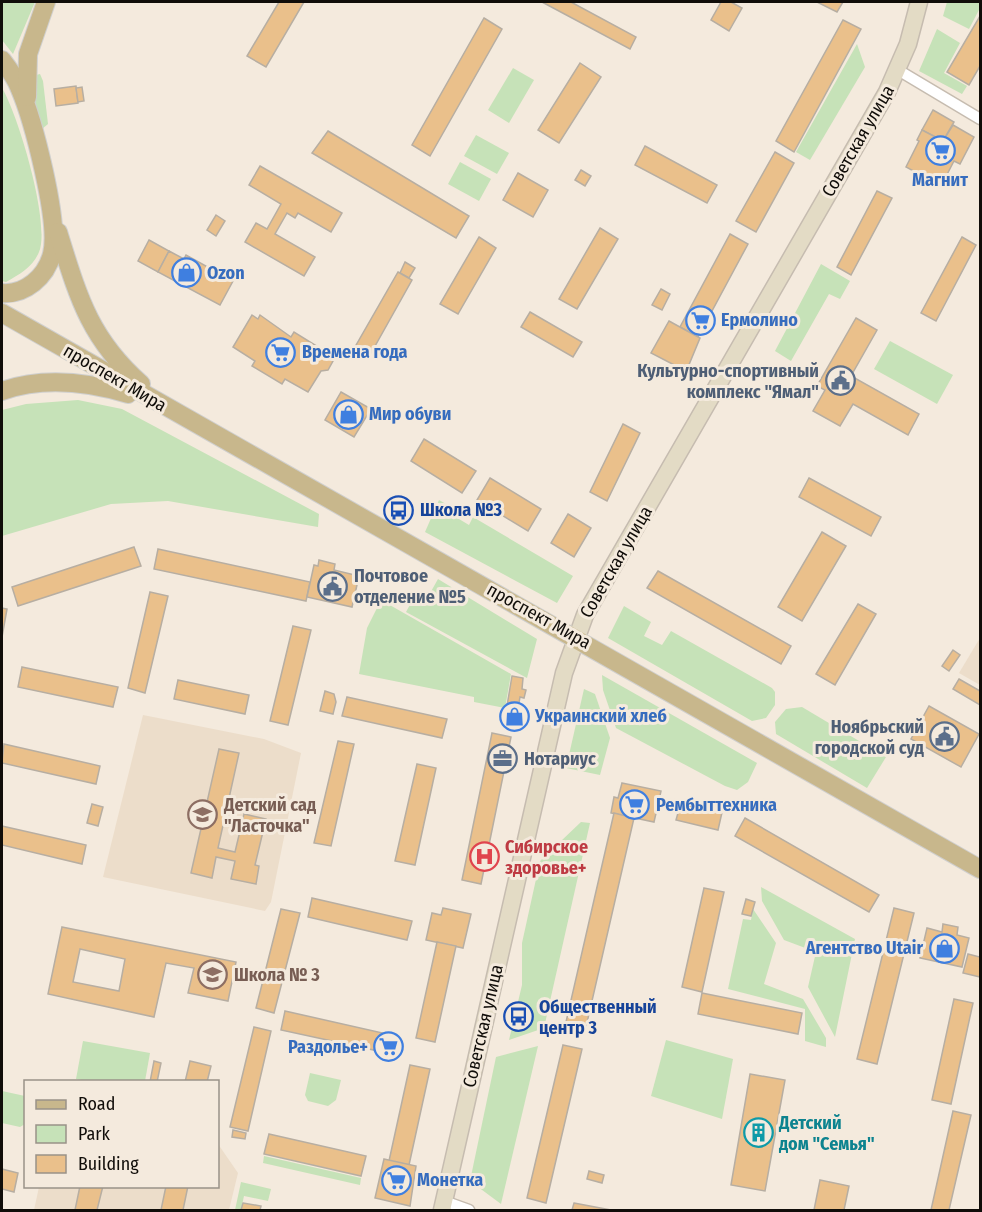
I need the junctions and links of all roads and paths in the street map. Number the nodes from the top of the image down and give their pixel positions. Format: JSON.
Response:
{"nodes":[{"id":1,"x":46,"y":2,"type":"edge"},
{"id":2,"x":919,"y":2,"type":"edge"},
{"id":3,"x":2,"y":60,"type":"edge"},
{"id":4,"x":898,"y":70,"type":"junction"},
{"id":5,"x":29,"y":116,"type":"junction"},
{"id":6,"x":981,"y":119,"type":"edge"},
{"id":7,"x":48,"y":197,"type":"junction"},
{"id":8,"x":2,"y":293,"type":"edge"},
{"id":9,"x":2,"y":313,"type":"edge"},
{"id":10,"x":2,"y":391,"type":"edge"},
{"id":11,"x":169,"y":409,"type":"junction"},
{"id":12,"x":575,"y":636,"type":"junction"},
{"id":13,"x":981,"y":869,"type":"edge"},
{"id":14,"x":443,"y":1206,"type":"edge"},
{"id":15,"x":469,"y":1210,"type":"edge"}],
"edges":[{"from":1,"to":5,"type":"main road"},
{"from":2,"to":4,"type":"main road","name":"Советская улица"},
{"from":3,"to":5,"type":"main road"},
{"from":4,"to":6,"type":"street"},
{"from":4,"to":12,"type":"main road","name":"Советская улица"},
{"from":5,"to":7,"type":"main road"},
{"from":7,"to":8,"type":"main road"},
{"from":7,"to":11,"type":"main road"},
{"from":9,"to":11,"type":"main road","name":"проспект Мира"},
{"from":10,"to":11,"type":"main road"},
{"from":11,"to":12,"type":"main road","name":"проспект Мира"},
{"from":12,"to":13,"type":"main road","name":"проспект Мира"},
{"from":12,"to":14,"type":"main road","name":"Советская улица"},
{"from":14,"to":15,"type":"street"}]}
